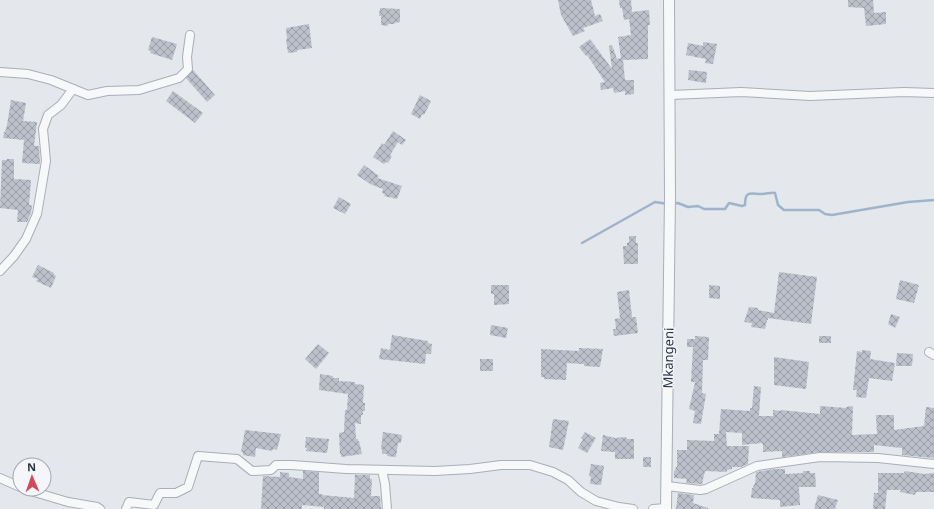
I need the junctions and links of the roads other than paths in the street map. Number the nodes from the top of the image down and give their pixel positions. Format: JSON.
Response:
{"nodes":[{"id":1,"x":669,"y":0,"type":"edge"},
{"id":2,"x":190,"y":35,"type":"dead end"},
{"id":3,"x":0,"y":72,"type":"edge"},
{"id":4,"x":73,"y":90,"type":"junction"},
{"id":5,"x":934,"y":93,"type":"edge"},
{"id":6,"x":671,"y":95,"type":"junction"},
{"id":7,"x":2,"y":266,"type":"edge"},
{"id":8,"x":934,"y":464,"type":"edge"},
{"id":9,"x":382,"y":470,"type":"junction"},
{"id":10,"x":0,"y":478,"type":"edge"},
{"id":11,"x":12,"y":483,"type":"edge"},
{"id":12,"x":666,"y":486,"type":"junction"},
{"id":13,"x":51,"y":497,"type":"edge"},
{"id":14,"x":666,"y":508,"type":"edge"},
{"id":15,"x":100,"y":509,"type":"edge"},
{"id":16,"x":126,"y":509,"type":"edge"},
{"id":17,"x":387,"y":509,"type":"edge"},
{"id":18,"x":633,"y":509,"type":"edge"},
{"id":19,"x":653,"y":509,"type":"edge"}],
"edges":[{"from":1,"to":6,"type":"street","name":"Mkangeni"},
{"from":2,"to":4,"type":"street"},
{"from":3,"to":4,"type":"street"},
{"from":4,"to":7,"type":"street"},
{"from":5,"to":6,"type":"street"},
{"from":6,"to":12,"type":"street","name":"Mkangeni"},
{"from":8,"to":12,"type":"street"},
{"from":9,"to":16,"type":"street"},
{"from":9,"to":17,"type":"street"},
{"from":9,"to":18,"type":"street"},
{"from":10,"to":11,"type":"street"},
{"from":12,"to":14,"type":"street","name":"Mkangeni"},
{"from":13,"to":15,"type":"street"},
{"from":14,"to":19,"type":"street"}]}
